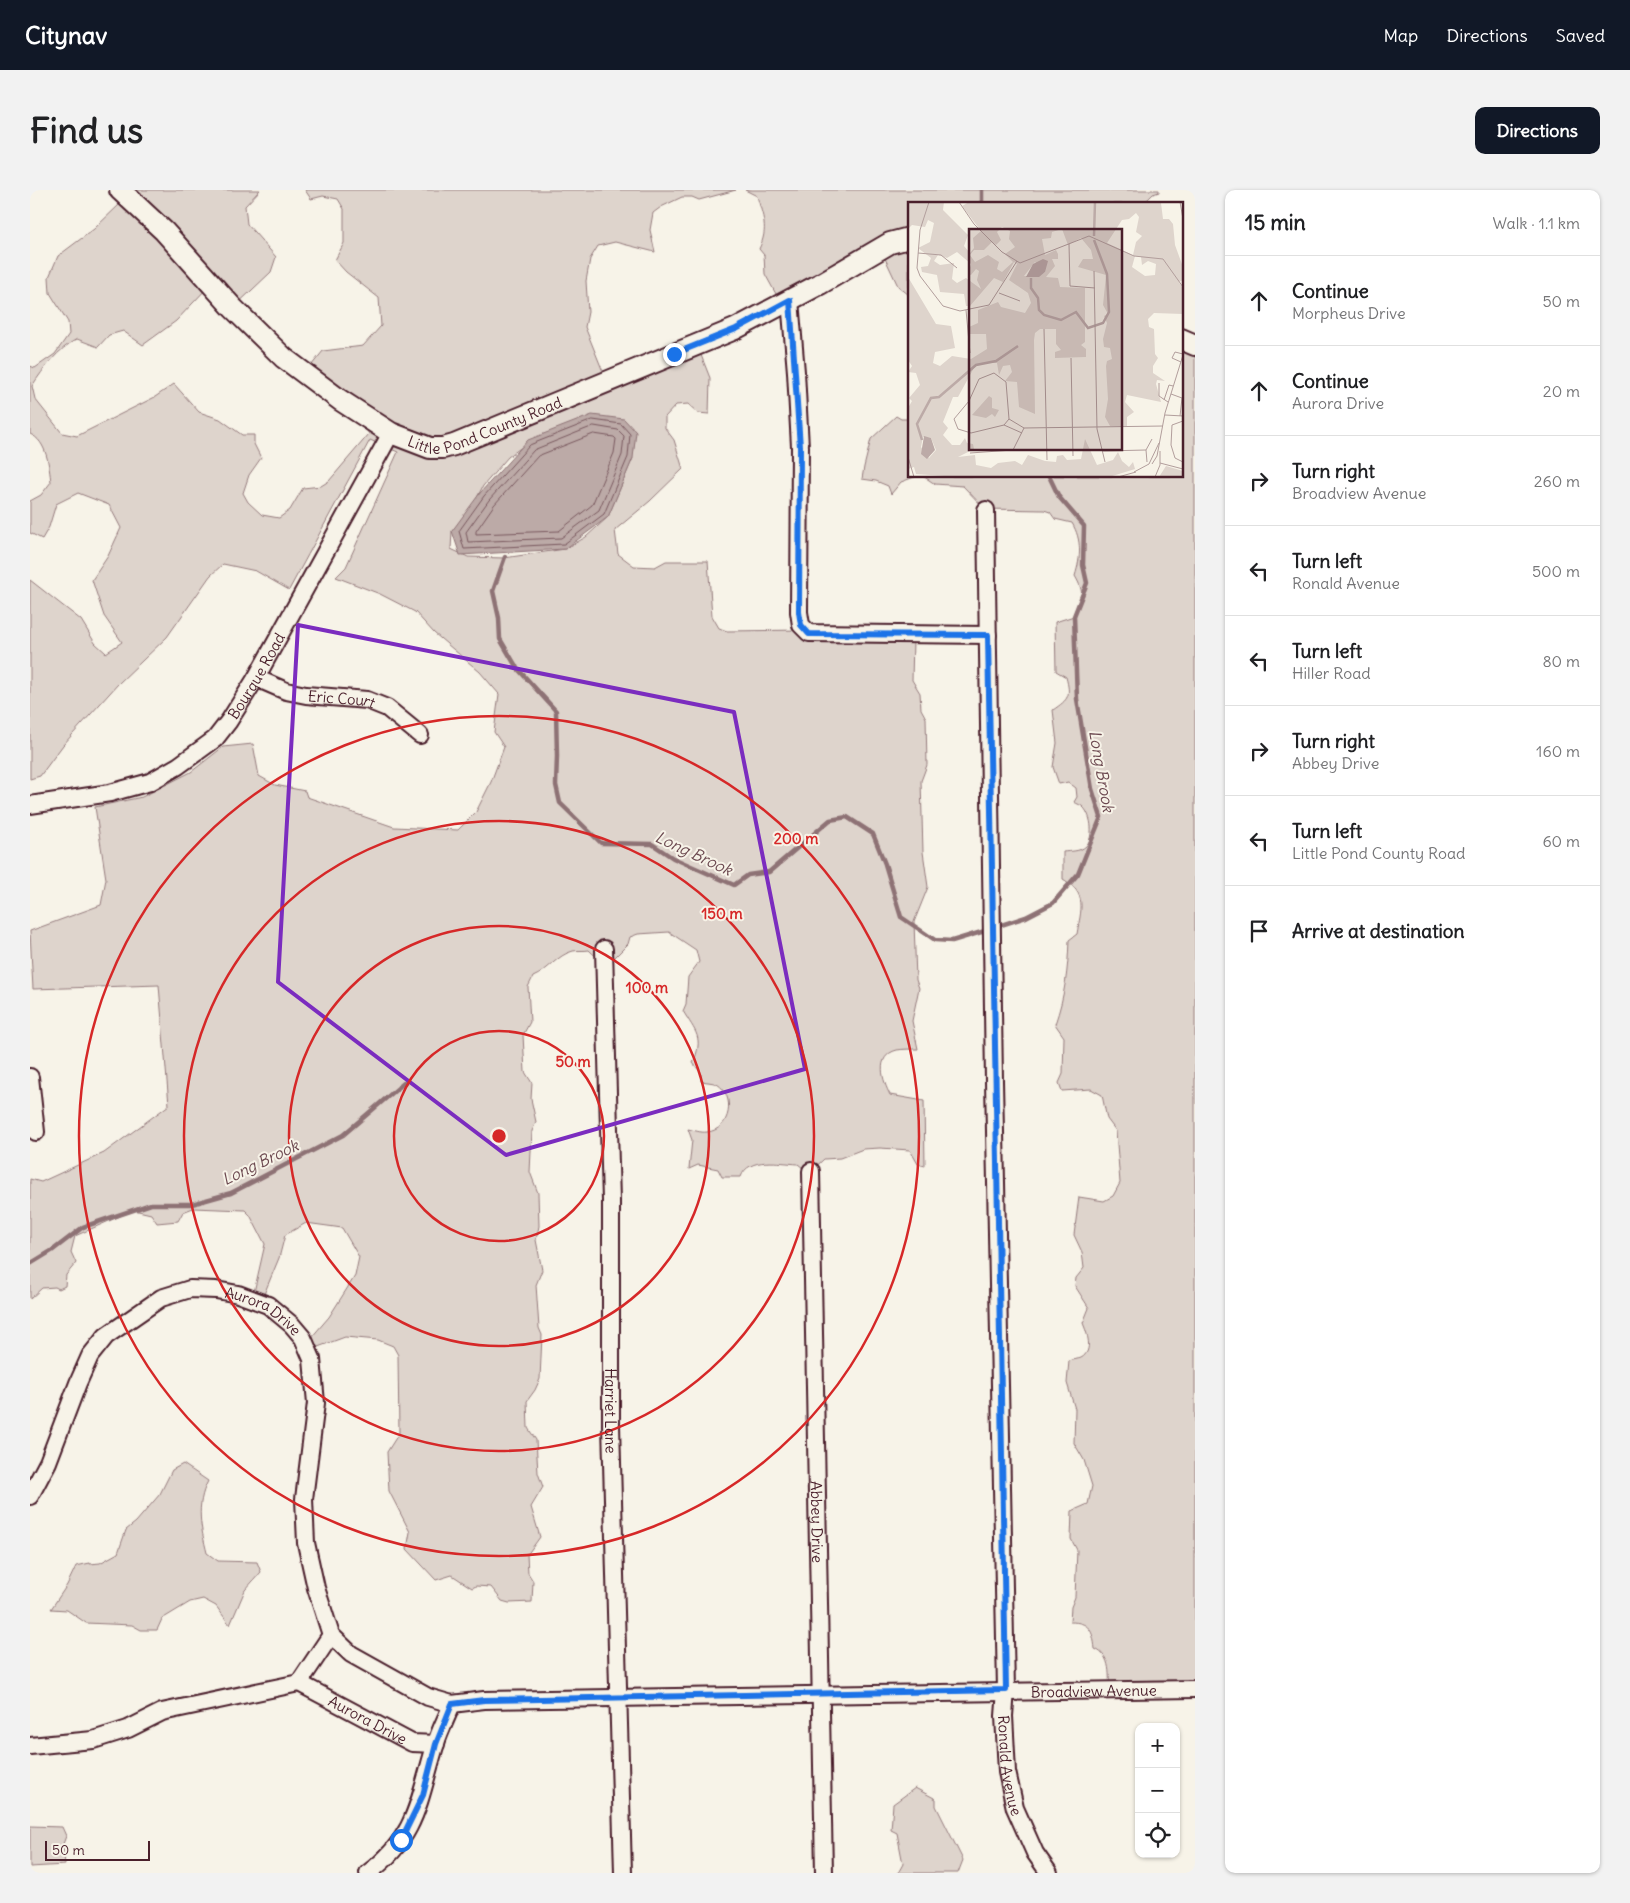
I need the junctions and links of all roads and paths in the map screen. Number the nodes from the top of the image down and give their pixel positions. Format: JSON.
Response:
{"nodes":[{"id":1,"x":120,"y":190,"type":"edge"},
{"id":2,"x":908,"y":238,"type":"edge"},
{"id":3,"x":790,"y":300,"type":"junction"},
{"id":4,"x":1182,"y":339,"type":"edge"},
{"id":5,"x":1195,"y":345,"type":"edge"},
{"id":6,"x":392,"y":433,"type":"junction"},
{"id":7,"x":986,"y":510,"type":"dead end"},
{"id":8,"x":988,"y":635,"type":"junction"},
{"id":9,"x":256,"y":678,"type":"junction"},
{"id":10,"x":420,"y":735,"type":"dead end"},
{"id":11,"x":30,"y":805,"type":"edge"},
{"id":12,"x":604,"y":949,"type":"dead end"},
{"id":13,"x":30,"y":1077,"type":"edge"},
{"id":14,"x":36,"y":1132,"type":"dead end"},
{"id":15,"x":811,"y":1171,"type":"dead end"},
{"id":16,"x":30,"y":1496,"type":"edge"},
{"id":17,"x":331,"y":1635,"type":"junction"},
{"id":18,"x":299,"y":1683,"type":"junction"},
{"id":19,"x":1195,"y":1689,"type":"edge"},
{"id":20,"x":1006,"y":1690,"type":"junction"},
{"id":21,"x":822,"y":1693,"type":"junction"},
{"id":22,"x":618,"y":1698,"type":"junction"},
{"id":23,"x":452,"y":1704,"type":"junction"},
{"id":24,"x":436,"y":1744,"type":"junction"},
{"id":25,"x":30,"y":1746,"type":"edge"},
{"id":26,"x":368,"y":1873,"type":"edge"},
{"id":27,"x":623,"y":1873,"type":"edge"},
{"id":28,"x":824,"y":1873,"type":"edge"},
{"id":29,"x":1049,"y":1873,"type":"edge"}],
"edges":[{"from":1,"to":6,"type":"street","name":"Little Pond County Road"},
{"from":2,"to":3,"type":"street","name":"Little Pond County Road"},
{"from":3,"to":6,"type":"street","name":"Little Pond County Road"},
{"from":3,"to":8,"type":"street"},
{"from":4,"to":5,"type":"street"},
{"from":6,"to":9,"type":"street","name":"Bourque Road"},
{"from":7,"to":8,"type":"street","name":"Ronald Avenue"},
{"from":8,"to":20,"type":"street","name":"Ronald Avenue"},
{"from":9,"to":10,"type":"street","name":"Eric Court"},
{"from":9,"to":11,"type":"street","name":"Bourque Road"},
{"from":12,"to":22,"type":"street","name":"Harriet Lane"},
{"from":13,"to":14,"type":"street"},
{"from":15,"to":21,"type":"street","name":"Abbey Drive"},
{"from":16,"to":17,"type":"street","name":"Aurora Drive"},
{"from":17,"to":18,"type":"street"},
{"from":17,"to":23,"type":"street","name":"Aurora Drive"},
{"from":18,"to":24,"type":"street","name":"Aurora Drive"},
{"from":18,"to":25,"type":"street"},
{"from":19,"to":20,"type":"street","name":"Broadview Avenue"},
{"from":20,"to":21,"type":"street","name":"Broadview Avenue"},
{"from":20,"to":29,"type":"street","name":"Ronald Avenue"},
{"from":21,"to":22,"type":"street","name":"Broadview Avenue"},
{"from":21,"to":28,"type":"street","name":"Abbey Drive"},
{"from":22,"to":23,"type":"street","name":"Broadview Avenue"},
{"from":22,"to":27,"type":"street","name":"Harriet Lane"},
{"from":23,"to":24,"type":"street"},
{"from":24,"to":26,"type":"street"}]}
